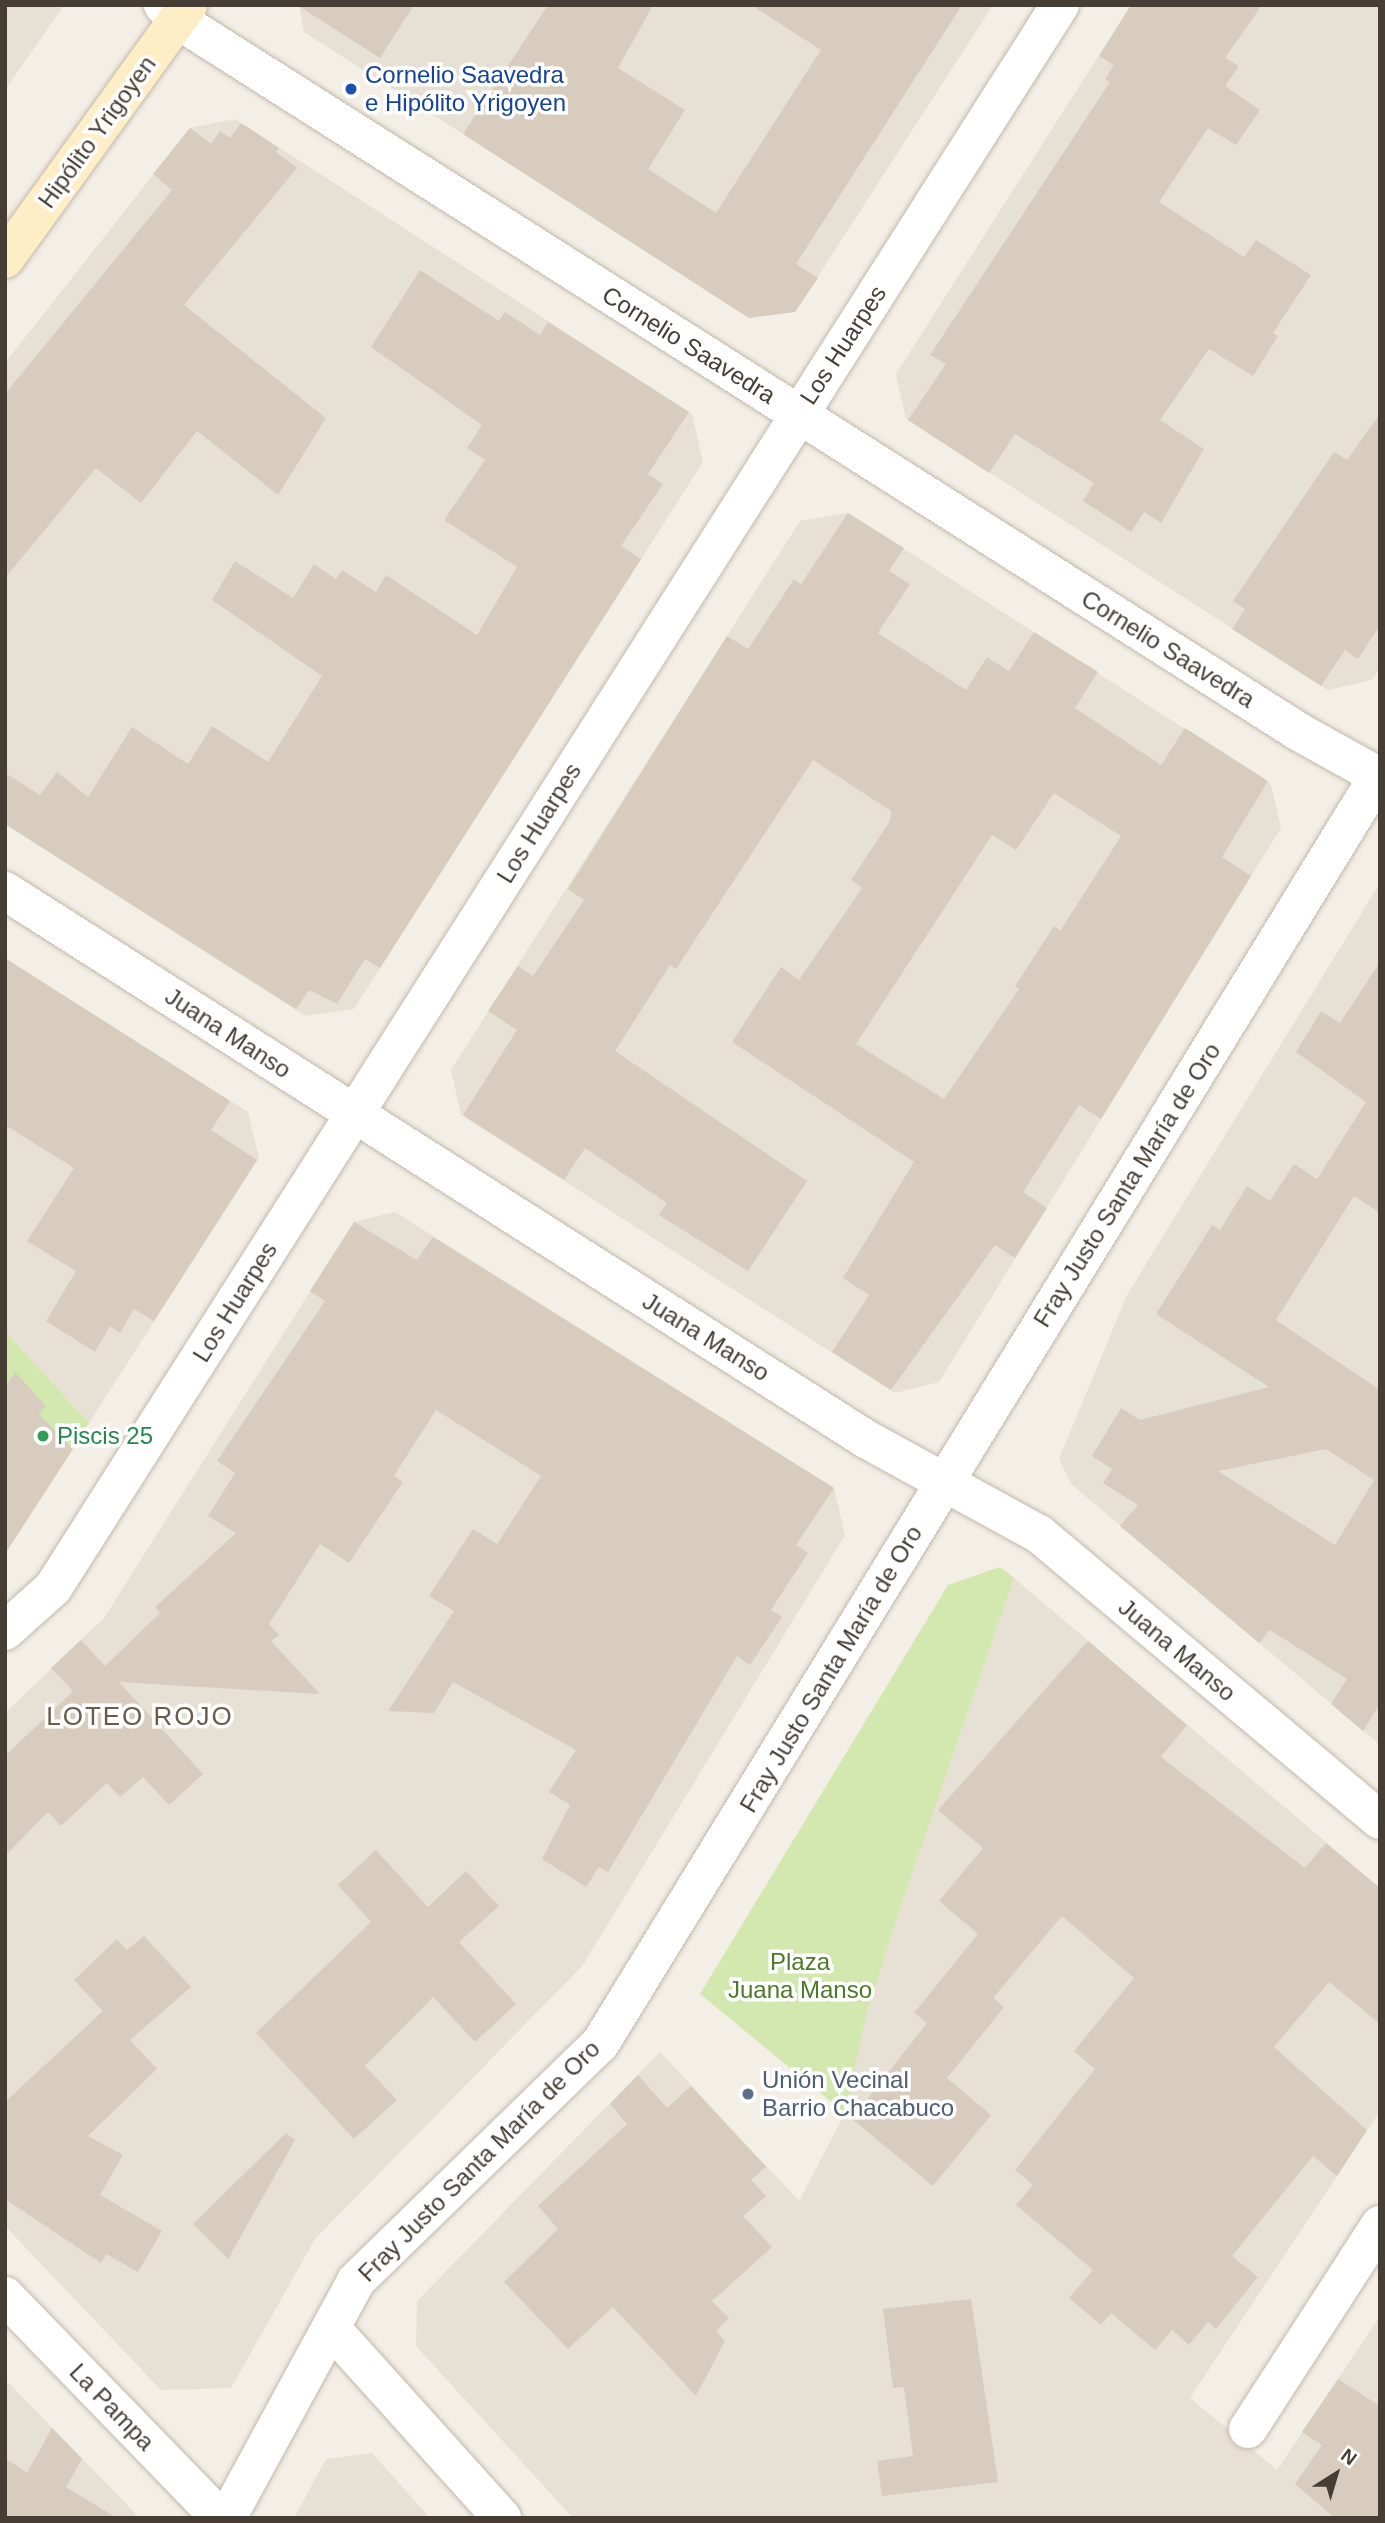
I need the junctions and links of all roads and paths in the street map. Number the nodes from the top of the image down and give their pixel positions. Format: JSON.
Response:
{"nodes":[{"id":1,"x":1060,"y":5,"type":"edge"},
{"id":2,"x":177,"y":10,"type":"edge"},
{"id":3,"x":5,"y":259,"type":"edge"},
{"id":4,"x":799,"y":414,"type":"junction"},
{"id":5,"x":1379,"y":776,"type":"edge"},
{"id":6,"x":5,"y":891,"type":"edge"},
{"id":7,"x":355,"y":1113,"type":"junction"},
{"id":8,"x":945,"y":1482,"type":"junction"},
{"id":9,"x":5,"y":1631,"type":"edge"},
{"id":10,"x":1380,"y":1820,"type":"edge"},
{"id":11,"x":1380,"y":2225,"type":"edge"},
{"id":12,"x":5,"y":2295,"type":"edge"},
{"id":13,"x":331,"y":2328,"type":"junction"},
{"id":14,"x":1248,"y":2429,"type":"dead end"},
{"id":15,"x":220,"y":2518,"type":"edge"},
{"id":16,"x":226,"y":2518,"type":"edge"},
{"id":17,"x":502,"y":2518,"type":"edge"}],
"edges":[{"from":1,"to":4,"type":"street","name":"Los Huarpes"},
{"from":2,"to":3,"type":"main road","name":"Hipólito Yrigoyen"},
{"from":2,"to":4,"type":"street","name":"Cornelio Saavedra"},
{"from":4,"to":5,"type":"street","name":"Cornelio Saavedra"},
{"from":4,"to":7,"type":"street","name":"Los Huarpes"},
{"from":5,"to":8,"type":"street","name":"Fray Justo Santa María de Oro"},
{"from":6,"to":7,"type":"street","name":"Juana Manso"},
{"from":7,"to":8,"type":"street","name":"Juana Manso"},
{"from":7,"to":9,"type":"street","name":"Los Huarpes"},
{"from":8,"to":10,"type":"street","name":"Juana Manso"},
{"from":8,"to":13,"type":"street","name":"Fray Justo Santa María de Oro"},
{"from":11,"to":14,"type":"street"},
{"from":12,"to":15,"type":"street","name":"La Pampa"},
{"from":13,"to":16,"type":"street","name":"Fray Justo Santa María de Oro"},
{"from":13,"to":17,"type":"street"}]}
